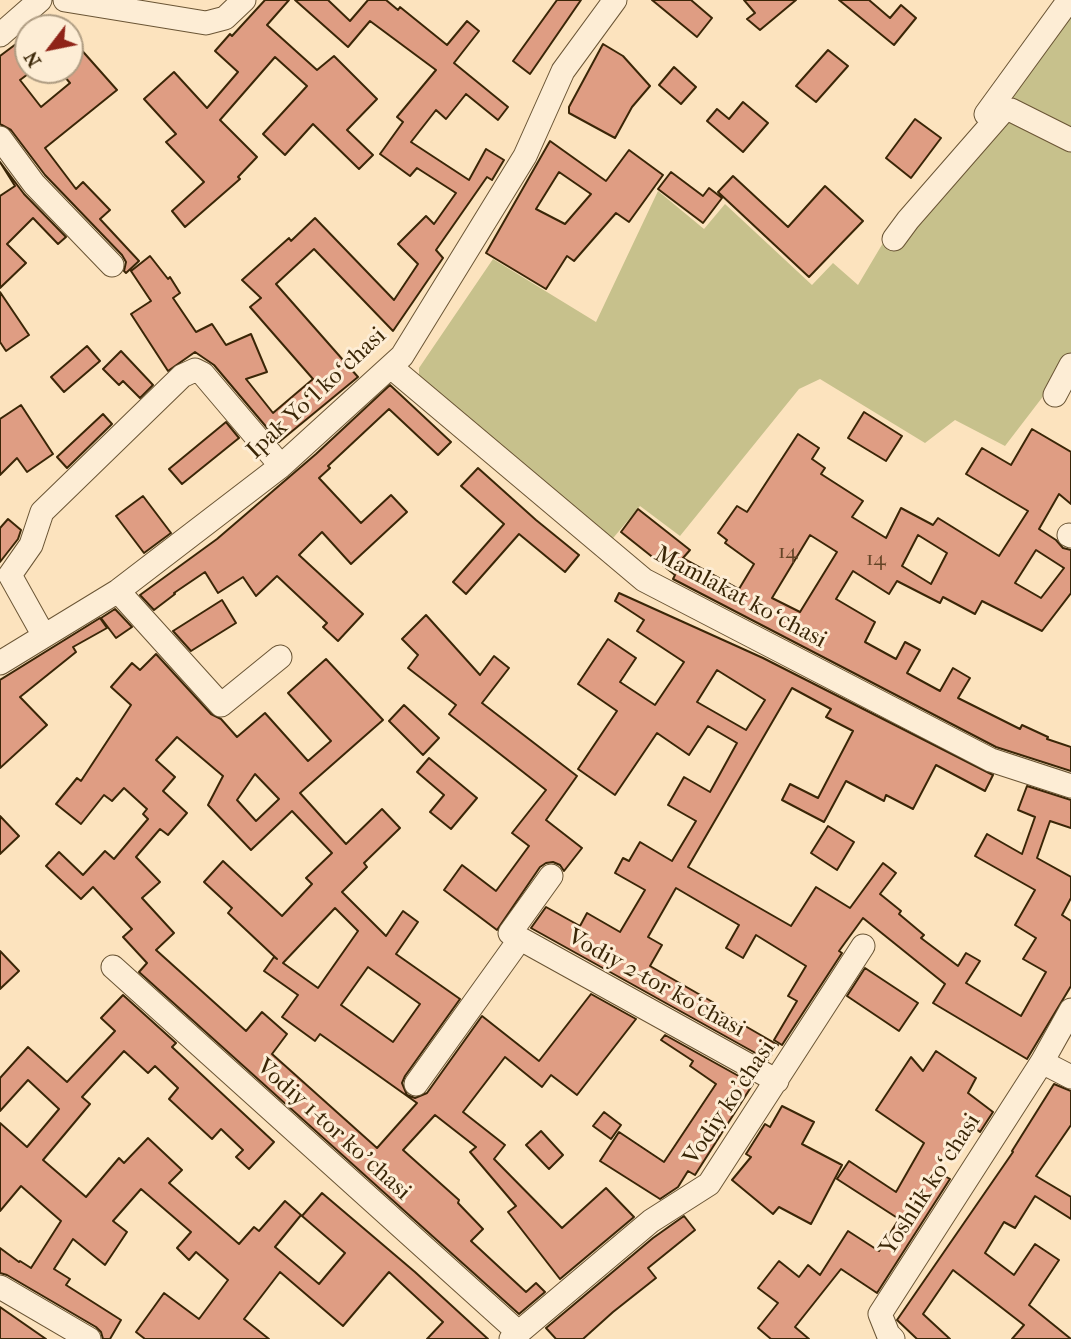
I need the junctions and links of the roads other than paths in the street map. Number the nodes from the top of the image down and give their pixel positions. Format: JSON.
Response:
{"nodes":[{"id":1,"x":40,"y":0,"type":"edge"},
{"id":2,"x":65,"y":0,"type":"edge"},
{"id":3,"x":244,"y":0,"type":"edge"},
{"id":4,"x":615,"y":0,"type":"edge"},
{"id":5,"x":1069,"y":0,"type":"edge"},
{"id":6,"x":0,"y":36,"type":"edge"},
{"id":7,"x":986,"y":114,"type":"dead end"},
{"id":8,"x":0,"y":138,"type":"edge"},
{"id":9,"x":1071,"y":140,"type":"edge"},
{"id":10,"x":894,"y":239,"type":"dead end"},
{"id":11,"x":112,"y":265,"type":"dead end"},
{"id":12,"x":1071,"y":365,"type":"edge"},
{"id":13,"x":391,"y":367,"type":"junction"},
{"id":14,"x":1055,"y":395,"type":"dead end"},
{"id":15,"x":281,"y":466,"type":"junction"},
{"id":16,"x":5,"y":579,"type":"edge"},
{"id":17,"x":118,"y":591,"type":"junction"},
{"id":18,"x":44,"y":636,"type":"junction"},
{"id":19,"x":280,"y":657,"type":"dead end"},
{"id":20,"x":0,"y":663,"type":"edge"},
{"id":21,"x":1071,"y":786,"type":"edge"},
{"id":22,"x":551,"y":876,"type":"dead end"},
{"id":23,"x":515,"y":936,"type":"junction"},
{"id":24,"x":863,"y":946,"type":"dead end"},
{"id":25,"x":113,"y":967,"type":"dead end"},
{"id":26,"x":1071,"y":1010,"type":"edge"},
{"id":27,"x":1042,"y":1062,"type":"junction"},
{"id":28,"x":1071,"y":1077,"type":"edge"},
{"id":29,"x":777,"y":1081,"type":"junction"},
{"id":30,"x":416,"y":1084,"type":"dead end"},
{"id":31,"x":0,"y":1287,"type":"edge"},
{"id":32,"x":515,"y":1335,"type":"edge"},
{"id":33,"x":89,"y":1339,"type":"edge"},
{"id":34,"x":893,"y":1339,"type":"edge"}],
"edges":[{"from":1,"to":6,"type":"street"},
{"from":2,"to":3,"type":"street"},
{"from":4,"to":13,"type":"street","name":"Ipak Yoʻl koʻchasi"},
{"from":5,"to":7,"type":"street"},
{"from":8,"to":11,"type":"street"},
{"from":9,"to":10,"type":"street"},
{"from":12,"to":14,"type":"street"},
{"from":13,"to":15,"type":"street","name":"Ipak Yoʻl koʻchasi"},
{"from":13,"to":21,"type":"street","name":"Mamlakat koʻchasi"},
{"from":15,"to":16,"type":"street"},
{"from":15,"to":17,"type":"street","name":"Ipak Yoʻl koʻchasi"},
{"from":16,"to":18,"type":"street"},
{"from":17,"to":18,"type":"street","name":"Ipak Yoʻl koʻchasi"},
{"from":17,"to":19,"type":"street"},
{"from":18,"to":20,"type":"street","name":"Ipak Yoʻl koʻchasi"},
{"from":22,"to":23,"type":"street"},
{"from":23,"to":29,"type":"street","name":"Vodiy 2-tor ko‘chasi"},
{"from":23,"to":30,"type":"street"},
{"from":24,"to":29,"type":"street","name":"Vodiy ko'chasi"},
{"from":25,"to":32,"type":"street","name":"Vodiy 1-tor koʼchasi"},
{"from":26,"to":27,"type":"street"},
{"from":27,"to":28,"type":"street"},
{"from":27,"to":34,"type":"street","name":"Yoshlik koʻchasi"},
{"from":29,"to":32,"type":"street","name":"Vodiy ko'chasi"},
{"from":31,"to":33,"type":"street"}]}
